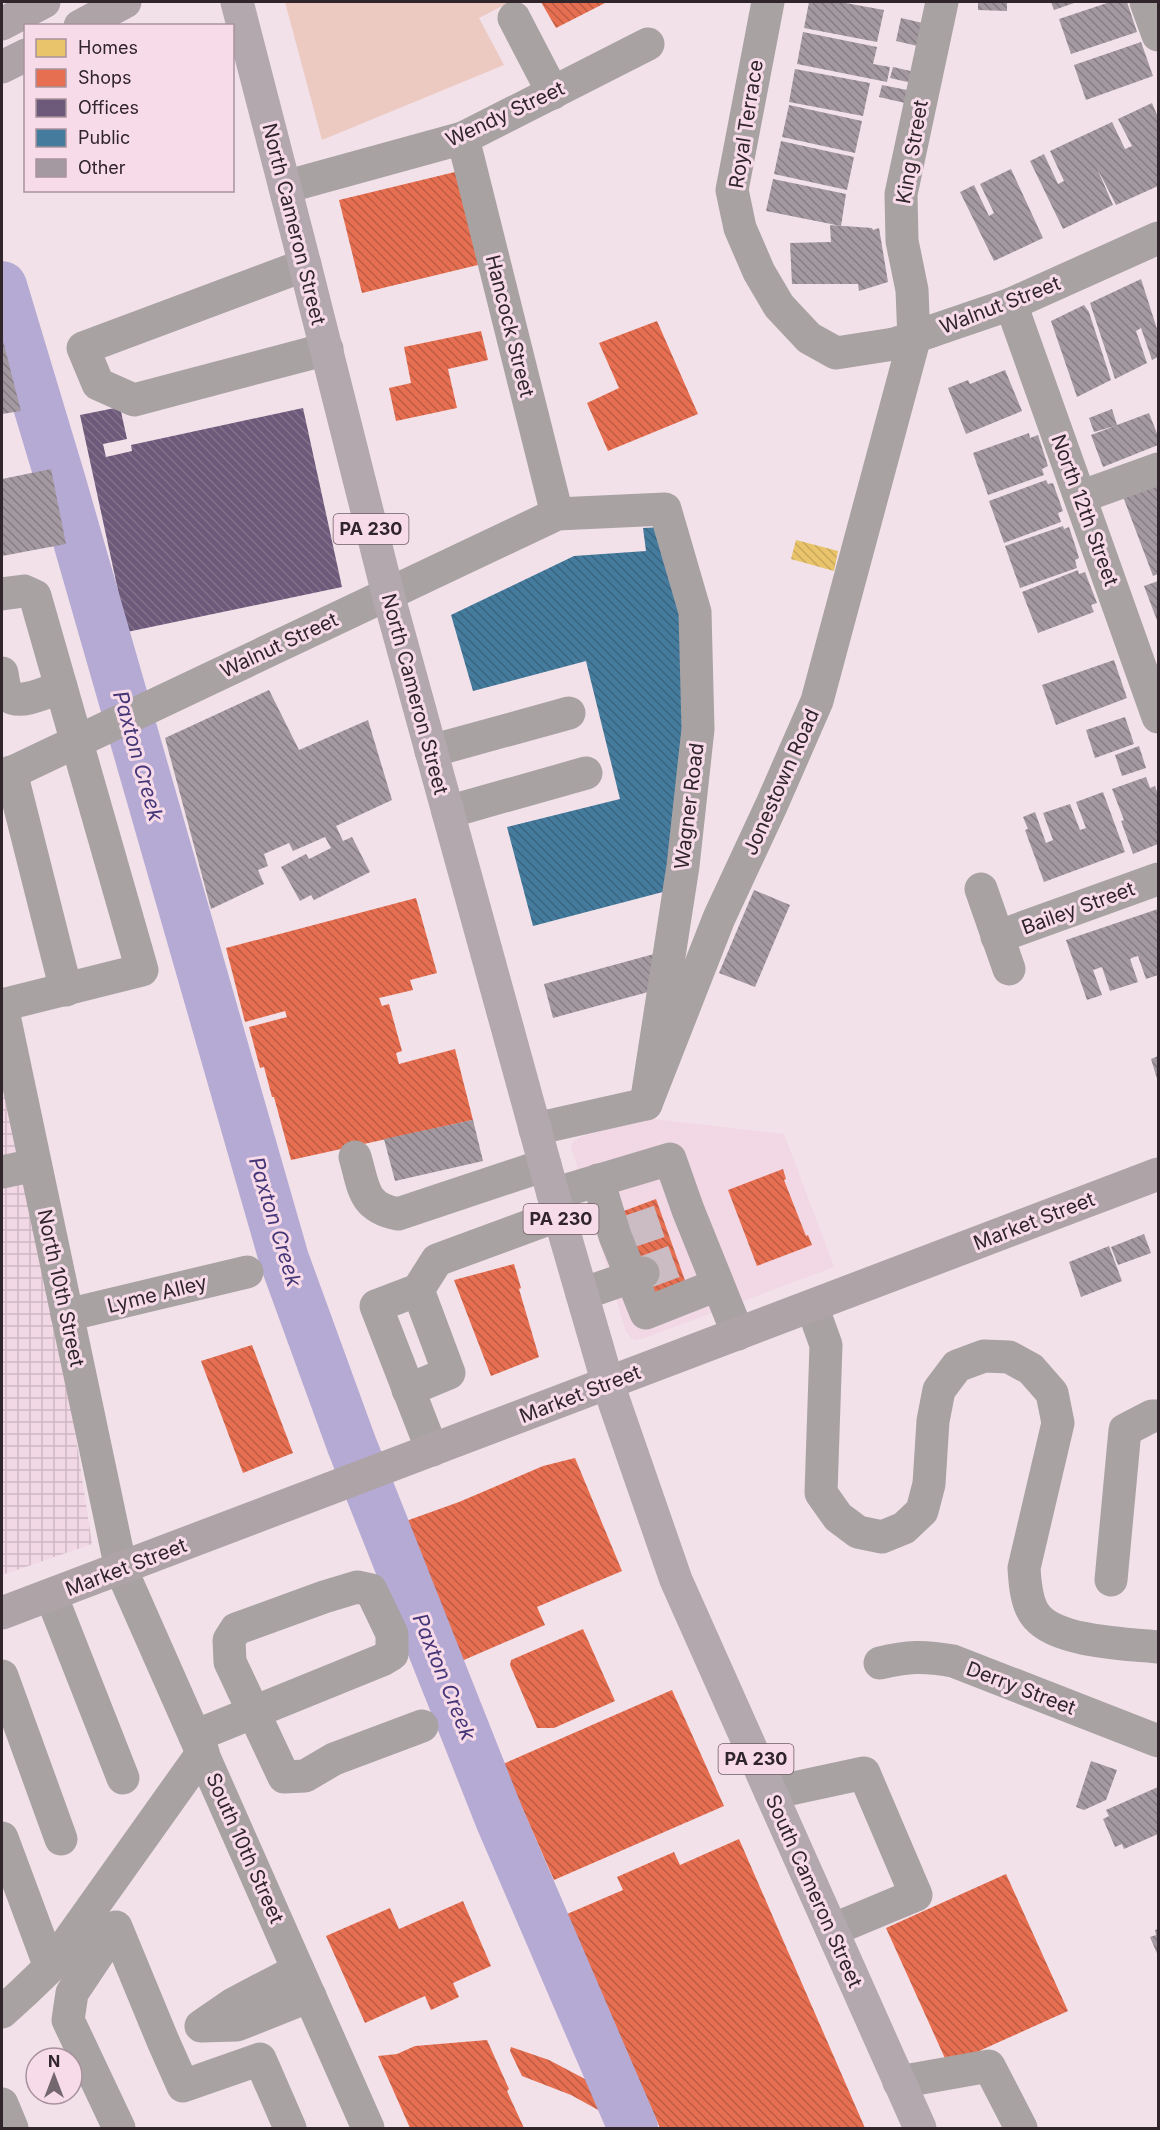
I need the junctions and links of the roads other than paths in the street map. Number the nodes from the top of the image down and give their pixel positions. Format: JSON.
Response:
{"nodes":[{"id":1,"x":44,"y":2,"type":"edge"},
{"id":2,"x":125,"y":2,"type":"edge"},
{"id":3,"x":237,"y":2,"type":"edge"},
{"id":4,"x":768,"y":2,"type":"edge"},
{"id":5,"x":942,"y":2,"type":"edge"},
{"id":6,"x":1146,"y":2,"type":"edge"},
{"id":7,"x":514,"y":18,"type":"dead end"},
{"id":8,"x":2,"y":24,"type":"edge"},
{"id":9,"x":84,"y":24,"type":"edge"},
{"id":10,"x":1158,"y":35,"type":"edge"},
{"id":11,"x":648,"y":44,"type":"dead end"},
{"id":12,"x":24,"y":56,"type":"edge"},
{"id":13,"x":2,"y":68,"type":"edge"},
{"id":14,"x":553,"y":93,"type":"junction"},
{"id":15,"x":463,"y":138,"type":"junction"},
{"id":16,"x":285,"y":187,"type":"junction"},
{"id":17,"x":1158,"y":238,"type":"edge"},
{"id":18,"x":305,"y":265,"type":"junction"},
{"id":19,"x":1011,"y":304,"type":"junction"},
{"id":20,"x":912,"y":339,"type":"junction"},
{"id":21,"x":327,"y":349,"type":"junction"},
{"id":22,"x":836,"y":353,"type":"joint"},
{"id":23,"x":1158,"y":469,"type":"edge"},
{"id":24,"x":1080,"y":497,"type":"junction"},
{"id":25,"x":557,"y":514,"type":"junction"},
{"id":26,"x":2,"y":594,"type":"edge"},
{"id":27,"x":388,"y":594,"type":"junction"},
{"id":28,"x":2,"y":673,"type":"edge"},
{"id":29,"x":61,"y":687,"type":"junction"},
{"id":30,"x":569,"y":713,"type":"dead end"},
{"id":31,"x":1158,"y":717,"type":"edge"},
{"id":32,"x":77,"y":741,"type":"junction"},
{"id":33,"x":431,"y":751,"type":"junction"},
{"id":34,"x":586,"y":773,"type":"dead end"},
{"id":35,"x":6,"y":774,"type":"edge"},
{"id":36,"x":448,"y":812,"type":"junction"},
{"id":37,"x":1158,"y":879,"type":"edge"},
{"id":38,"x":981,"y":889,"type":"dead end"},
{"id":39,"x":997,"y":938,"type":"junction"},
{"id":40,"x":1009,"y":969,"type":"dead end"},
{"id":41,"x":66,"y":990,"type":"junction"},
{"id":42,"x":2,"y":1006,"type":"edge"},
{"id":43,"x":646,"y":1104,"type":"junction"},
{"id":44,"x":535,"y":1129,"type":"junction"},
{"id":45,"x":355,"y":1157,"type":"dead end"},
{"id":46,"x":35,"y":1165,"type":"junction"},
{"id":47,"x":2,"y":1172,"type":"edge"},
{"id":48,"x":1158,"y":1174,"type":"edge"},
{"id":49,"x":598,"y":1180,"type":"junction"},
{"id":50,"x":553,"y":1191,"type":"junction"},
{"id":51,"x":246,"y":1272,"type":"dead end"},
{"id":52,"x":638,"y":1275,"type":"junction"},
{"id":53,"x":717,"y":1285,"type":"junction"},
{"id":54,"x":418,"y":1290,"type":"junction"},
{"id":55,"x":582,"y":1294,"type":"junction"},
{"id":56,"x":812,"y":1306,"type":"junction"},
{"id":57,"x":67,"y":1315,"type":"junction"},
{"id":58,"x":738,"y":1334,"type":"junction"},
{"id":59,"x":608,"y":1384,"type":"junction"},
{"id":60,"x":408,"y":1390,"type":"junction"},
{"id":61,"x":1158,"y":1416,"type":"edge"},
{"id":62,"x":432,"y":1450,"type":"junction"},
{"id":63,"x":121,"y":1569,"type":"junction"},
{"id":64,"x":1111,"y":1580,"type":"dead end"},
{"id":65,"x":51,"y":1595,"type":"junction"},
{"id":66,"x":2,"y":1613,"type":"edge"},
{"id":67,"x":1158,"y":1647,"type":"edge"},
{"id":68,"x":880,"y":1662,"type":"dead end"},
{"id":69,"x":2,"y":1676,"type":"edge"},
{"id":70,"x":254,"y":1712,"type":"junction"},
{"id":71,"x":422,"y":1726,"type":"dead end"},
{"id":72,"x":1158,"y":1741,"type":"edge"},
{"id":73,"x":199,"y":1744,"type":"junction"},
{"id":74,"x":123,"y":1778,"type":"dead end"},
{"id":75,"x":771,"y":1793,"type":"junction"},
{"id":76,"x":2,"y":1838,"type":"edge"},
{"id":77,"x":61,"y":1839,"type":"dead end"},
{"id":78,"x":832,"y":1930,"type":"junction"},
{"id":79,"x":50,"y":1967,"type":"junction"},
{"id":80,"x":304,"y":1983,"type":"junction"},
{"id":81,"x":2,"y":2012,"type":"edge"},
{"id":82,"x":163,"y":2041,"type":"junction"},
{"id":83,"x":899,"y":2082,"type":"junction"},
{"id":84,"x":2,"y":2104,"type":"edge"},
{"id":85,"x":12,"y":2128,"type":"edge"},
{"id":86,"x":119,"y":2128,"type":"edge"},
{"id":87,"x":290,"y":2128,"type":"edge"},
{"id":88,"x":368,"y":2128,"type":"edge"},
{"id":89,"x":920,"y":2128,"type":"edge"},
{"id":90,"x":1021,"y":2128,"type":"edge"}],
"edges":[{"from":1,"to":8,"type":"main road"},
{"from":2,"to":9,"type":"main road"},
{"from":3,"to":16,"type":"highway","name":"North Cameron Street","number":"PA 230"},
{"from":4,"to":22,"type":"street","name":"Royal Terrace"},
{"from":5,"to":20,"type":"street","name":"King Street"},
{"from":6,"to":10,"type":"street"},
{"from":7,"to":14,"type":"street"},
{"from":11,"to":14,"type":"street","name":"Wendy Street"},
{"from":12,"to":13,"type":"main road"},
{"from":14,"to":15,"type":"street","name":"Wendy Street"},
{"from":15,"to":16,"type":"street","name":"Wendy Street"},
{"from":15,"to":25,"type":"street","name":"Hancock Street"},
{"from":16,"to":18,"type":"highway","name":"North Cameron Street","number":"PA 230"},
{"from":17,"to":19,"type":"street","name":"Walnut Street"},
{"from":18,"to":21,"type":"highway","name":"North Cameron Street","number":"PA 230"},
{"from":18,"to":21,"type":"street"},
{"from":19,"to":20,"type":"street","name":"Walnut Street"},
{"from":19,"to":24,"type":"street","name":"North 12th Street"},
{"from":20,"to":22,"type":"street","name":"Walnut Street"},
{"from":20,"to":43,"type":"street","name":"Jonestown Road"},
{"from":21,"to":27,"type":"highway","name":"North Cameron Street","number":"PA 230"},
{"from":23,"to":24,"type":"street"},
{"from":24,"to":31,"type":"street","name":"North 12th Street"},
{"from":25,"to":27,"type":"street","name":"Walnut Street"},
{"from":25,"to":43,"type":"street","name":"Wagner Road"},
{"from":26,"to":29,"type":"street"},
{"from":27,"to":32,"type":"street","name":"Walnut Street"},
{"from":27,"to":33,"type":"highway","name":"North Cameron Street","number":"PA 230"},
{"from":28,"to":29,"type":"street"},
{"from":29,"to":32,"type":"street"},
{"from":30,"to":33,"type":"street"},
{"from":32,"to":35,"type":"street","name":"Walnut Street"},
{"from":32,"to":41,"type":"street"},
{"from":33,"to":36,"type":"highway","name":"North Cameron Street","number":"PA 230"},
{"from":34,"to":36,"type":"street"},
{"from":35,"to":41,"type":"street"},
{"from":36,"to":44,"type":"highway","name":"North Cameron Street","number":"PA 230"},
{"from":37,"to":39,"type":"street","name":"Bailey Street"},
{"from":38,"to":39,"type":"street"},
{"from":39,"to":40,"type":"street"},
{"from":41,"to":42,"type":"street"},
{"from":42,"to":46,"type":"street","name":"North 10th Street"},
{"from":43,"to":44,"type":"street"},
{"from":44,"to":50,"type":"highway","name":"North Cameron Street","number":"PA 230"},
{"from":45,"to":50,"type":"street"},
{"from":46,"to":47,"type":"street"},
{"from":46,"to":57,"type":"street","name":"North 10th Street"},
{"from":48,"to":56,"type":"main road","name":"Market Street"},
{"from":49,"to":50,"type":"street"},
{"from":49,"to":52,"type":"street"},
{"from":49,"to":53,"type":"street"},
{"from":50,"to":54,"type":"street"},
{"from":50,"to":55,"type":"highway","name":"North Cameron Street","number":"PA 230"},
{"from":51,"to":57,"type":"street","name":"Lyme Alley"},
{"from":52,"to":53,"type":"street"},
{"from":52,"to":55,"type":"street"},
{"from":53,"to":58,"type":"street"},
{"from":54,"to":60,"type":"street"},
{"from":54,"to":60,"type":"street"},
{"from":55,"to":59,"type":"highway","name":"North Cameron Street","number":"PA 230"},
{"from":56,"to":58,"type":"main road","name":"Market Street"},
{"from":56,"to":67,"type":"street"},
{"from":57,"to":63,"type":"street","name":"North 10th Street"},
{"from":58,"to":59,"type":"main road","name":"Market Street"},
{"from":59,"to":62,"type":"main road","name":"Market Street"},
{"from":59,"to":75,"type":"highway","name":"South Cameron Street","number":"PA 230"},
{"from":60,"to":62,"type":"street"},
{"from":61,"to":64,"type":"street"},
{"from":62,"to":63,"type":"main road","name":"Market Street"},
{"from":63,"to":65,"type":"main road","name":"Market Street"},
{"from":63,"to":73,"type":"street","name":"South 10th Street"},
{"from":65,"to":66,"type":"main road","name":"Market Street"},
{"from":65,"to":74,"type":"street"},
{"from":68,"to":72,"type":"street","name":"Derry Street"},
{"from":69,"to":77,"type":"street"},
{"from":70,"to":70,"type":"street"},
{"from":70,"to":71,"type":"street"},
{"from":70,"to":73,"type":"street"},
{"from":73,"to":79,"type":"street"},
{"from":73,"to":80,"type":"street","name":"South 10th Street"},
{"from":75,"to":78,"type":"highway","name":"South Cameron Street","number":"PA 230"},
{"from":75,"to":78,"type":"street"},
{"from":76,"to":79,"type":"street"},
{"from":78,"to":83,"type":"highway","name":"South Cameron Street","number":"PA 230"},
{"from":79,"to":81,"type":"street"},
{"from":80,"to":82,"type":"street"},
{"from":80,"to":88,"type":"street","name":"South 10th Street"},
{"from":82,"to":86,"type":"street"},
{"from":82,"to":87,"type":"street"},
{"from":83,"to":89,"type":"highway","name":"South Cameron Street","number":"PA 230"},
{"from":83,"to":90,"type":"street"},
{"from":84,"to":85,"type":"street"}]}
